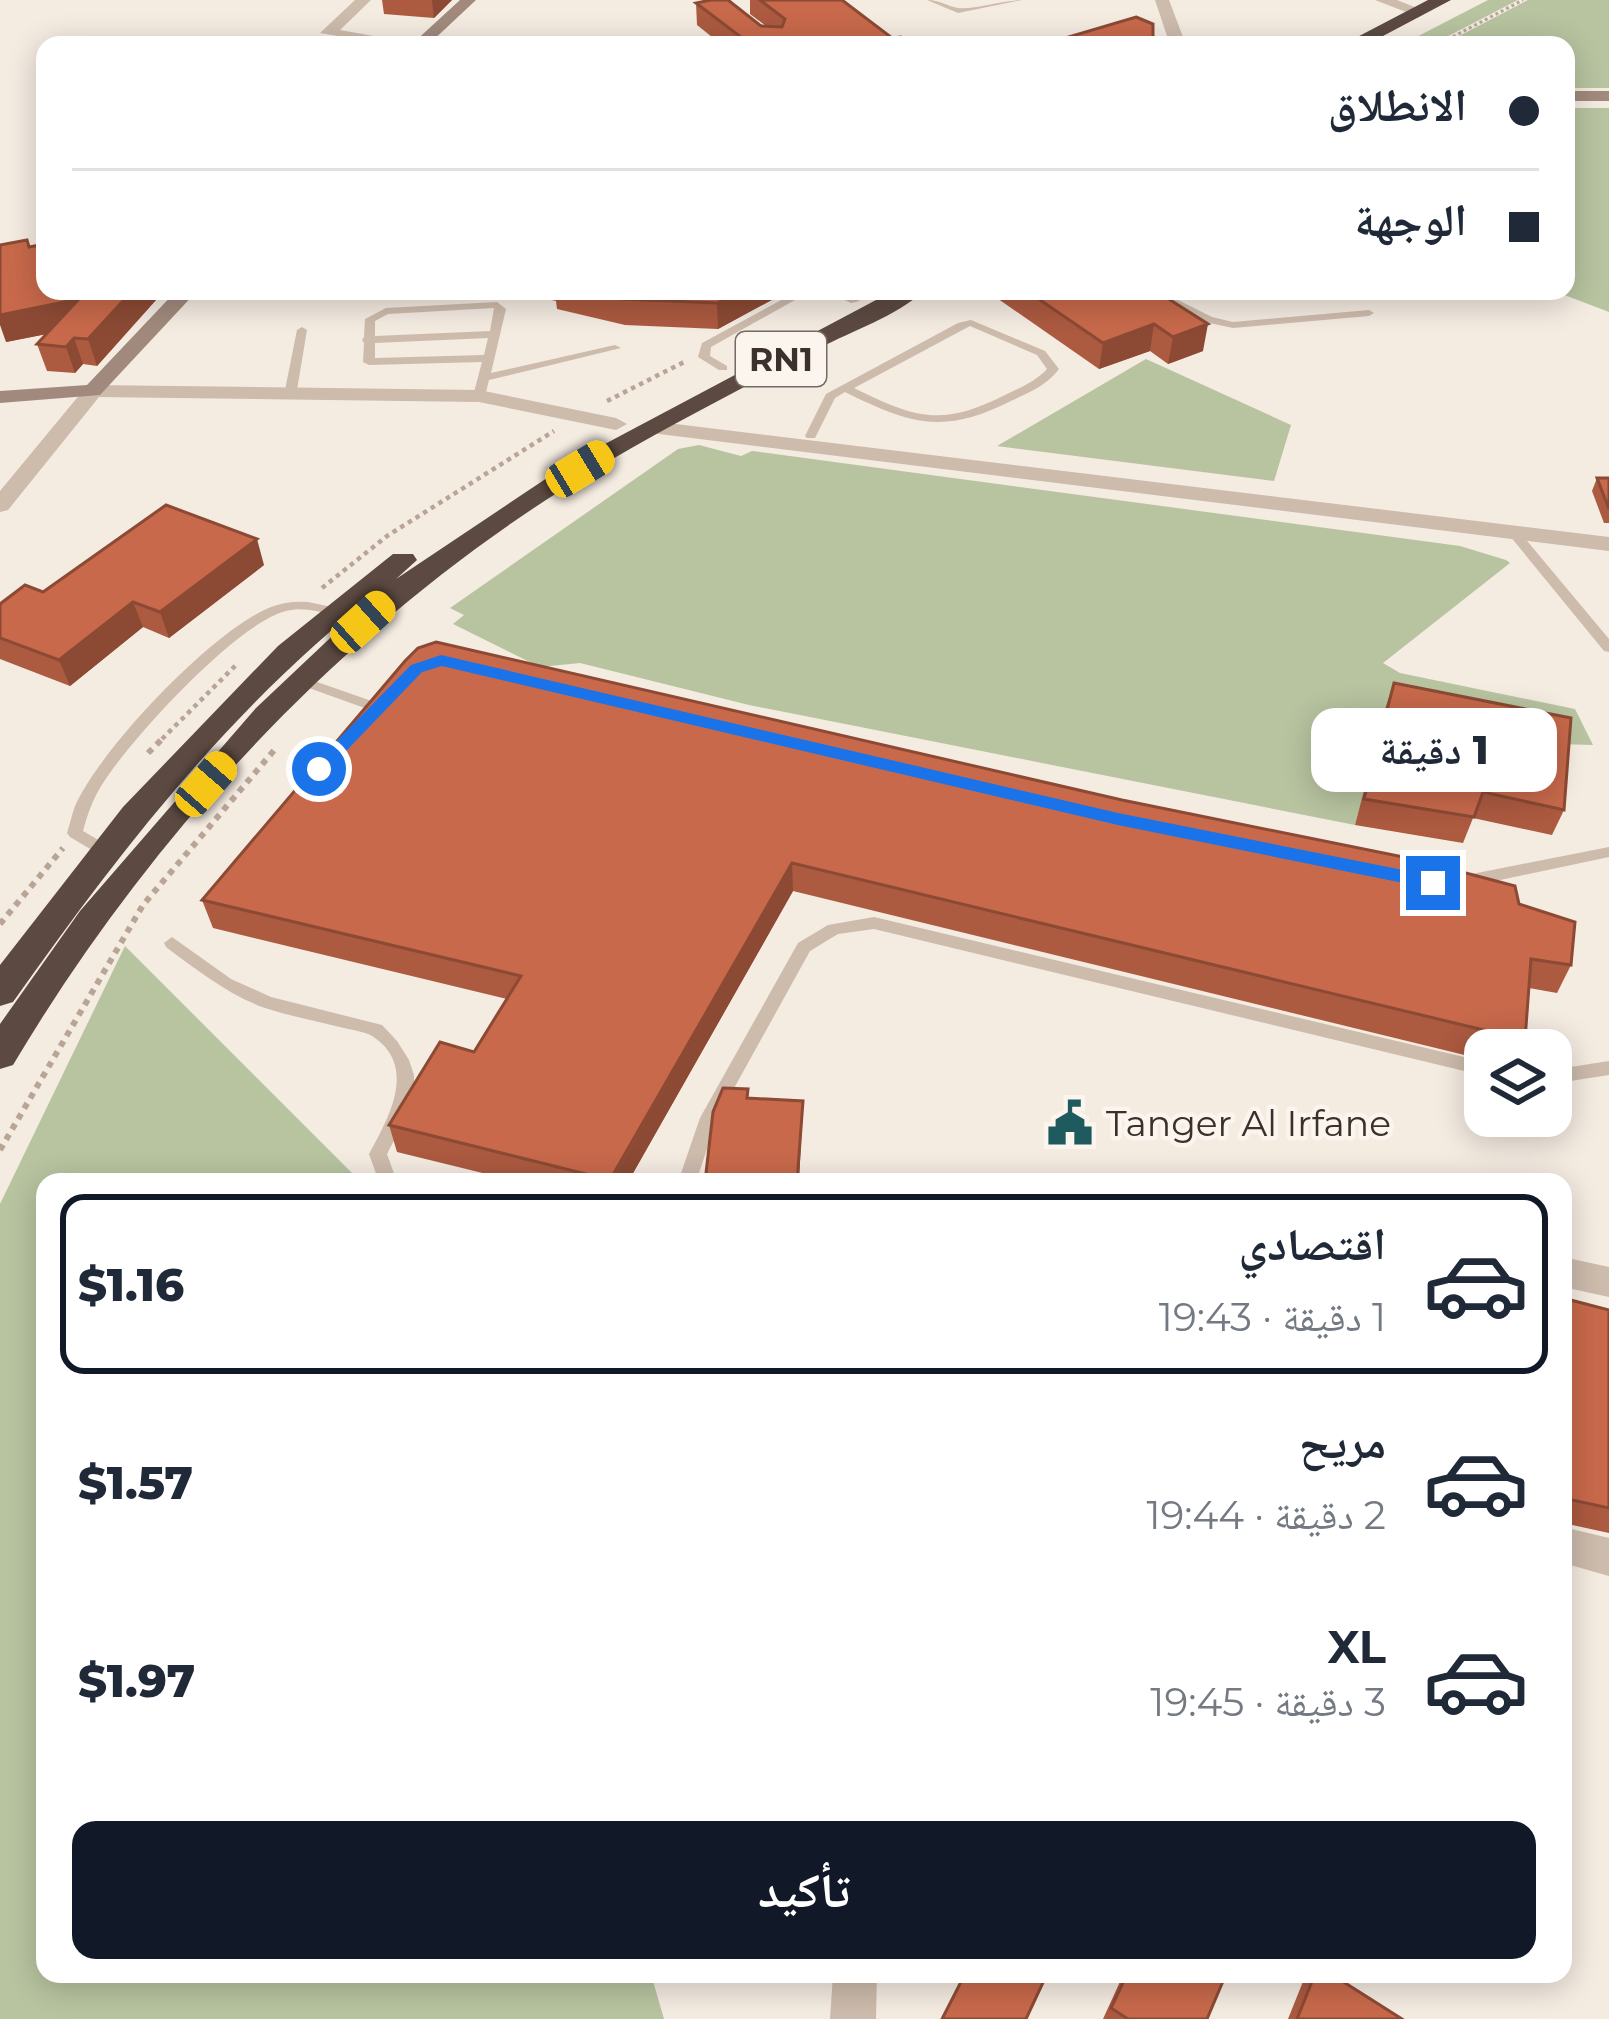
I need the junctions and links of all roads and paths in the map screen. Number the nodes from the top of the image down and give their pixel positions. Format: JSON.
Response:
{"nodes":[{"id":1,"x":364,"y":0,"type":"edge"},
{"id":2,"x":469,"y":0,"type":"edge"},
{"id":3,"x":931,"y":0,"type":"edge"},
{"id":4,"x":1018,"y":0,"type":"edge"},
{"id":5,"x":1162,"y":0,"type":"edge"},
{"id":6,"x":1523,"y":0,"type":"edge"},
{"id":7,"x":1392,"y":1,"type":"edge"},
{"id":8,"x":1451,"y":4,"type":"edge"},
{"id":9,"x":1419,"y":12,"type":"junction"},
{"id":10,"x":348,"y":36,"type":"edge"},
{"id":11,"x":429,"y":36,"type":"edge"},
{"id":12,"x":1175,"y":36,"type":"edge"},
{"id":13,"x":1370,"y":36,"type":"edge"},
{"id":14,"x":1400,"y":36,"type":"edge"},
{"id":15,"x":1454,"y":36,"type":"edge"},
{"id":16,"x":1575,"y":96,"type":"edge"},
{"id":17,"x":1609,"y":96,"type":"edge"},
{"id":18,"x":179,"y":300,"type":"edge"},
{"id":19,"x":789,"y":300,"type":"edge"},
{"id":20,"x":842,"y":300,"type":"edge"},
{"id":21,"x":894,"y":300,"type":"edge"},
{"id":22,"x":1169,"y":300,"type":"edge"},
{"id":23,"x":1369,"y":313,"type":"dead end"},
{"id":24,"x":302,"y":330,"type":"dead end"},
{"id":25,"x":494,"y":334,"type":"junction"},
{"id":26,"x":367,"y":340,"type":"junction"},
{"id":27,"x":615,"y":348,"type":"dead end"},
{"id":28,"x":487,"y":358,"type":"junction"},
{"id":29,"x":723,"y":368,"type":"junction"},
{"id":30,"x":480,"y":387,"type":"junction"},
{"id":31,"x":845,"y":388,"type":"junction"},
{"id":32,"x":291,"y":390,"type":"junction"},
{"id":33,"x":93,"y":391,"type":"junction"},
{"id":34,"x":0,"y":397,"type":"edge"},
{"id":35,"x":659,"y":423,"type":"junction"},
{"id":36,"x":616,"y":424,"type":"junction"},
{"id":37,"x":811,"y":436,"type":"junction"},
{"id":38,"x":0,"y":505,"type":"edge"},
{"id":39,"x":1609,"y":531,"type":"edge"},
{"id":40,"x":1514,"y":533,"type":"junction"},
{"id":41,"x":1609,"y":544,"type":"edge"},
{"id":42,"x":332,"y":610,"type":"junction"},
{"id":43,"x":1609,"y":648,"type":"edge"},
{"id":44,"x":300,"y":680,"type":"junction"},
{"id":45,"x":393,"y":693,"type":"edge"},
{"id":46,"x":378,"y":708,"type":"junction"},
{"id":47,"x":363,"y":723,"type":"edge"},
{"id":48,"x":280,"y":743,"type":"dead end"},
{"id":49,"x":107,"y":851,"type":"junction"},
{"id":50,"x":1609,"y":852,"type":"edge"},
{"id":51,"x":1457,"y":884,"type":"edge"},
{"id":52,"x":172,"y":943,"type":"dead end"},
{"id":53,"x":0,"y":992,"type":"edge"},
{"id":54,"x":0,"y":1054,"type":"edge"},
{"id":55,"x":1464,"y":1064,"type":"edge"},
{"id":56,"x":1609,"y":1068,"type":"edge"},
{"id":57,"x":1572,"y":1074,"type":"edge"},
{"id":58,"x":0,"y":1150,"type":"edge"},
{"id":59,"x":385,"y":1173,"type":"edge"},
{"id":60,"x":691,"y":1173,"type":"edge"},
{"id":61,"x":1572,"y":1274,"type":"edge"},
{"id":62,"x":1609,"y":1282,"type":"edge"},
{"id":63,"x":1572,"y":1547,"type":"edge"},
{"id":64,"x":1609,"y":1557,"type":"edge"},
{"id":65,"x":855,"y":1983,"type":"edge"},
{"id":66,"x":853,"y":2019,"type":"edge"}],
"edges":[{"from":1,"to":10,"type":"street"},
{"from":2,"to":11,"type":"street"},
{"from":3,"to":4,"type":"lane"},
{"from":5,"to":12,"type":"street"},
{"from":6,"to":15,"type":"path"},
{"from":7,"to":9,"type":"street"},
{"from":8,"to":9,"type":"highway"},
{"from":8,"to":14,"type":"highway"},
{"from":9,"to":13,"type":"highway"},
{"from":16,"to":17,"type":"street"},
{"from":18,"to":33,"type":"street"},
{"from":19,"to":29,"type":"lane"},
{"from":20,"to":29,"type":"highway","number":"RN1"},
{"from":21,"to":35,"type":"highway","number":"RN1"},
{"from":22,"to":23,"type":"lane"},
{"from":24,"to":32,"type":"lane"},
{"from":25,"to":26,"type":"lane"},
{"from":25,"to":26,"type":"lane"},
{"from":25,"to":28,"type":"lane"},
{"from":26,"to":28,"type":"lane"},
{"from":27,"to":30,"type":"lane"},
{"from":28,"to":30,"type":"lane"},
{"from":29,"to":36,"type":"highway","number":"RN1"},
{"from":30,"to":32,"type":"street"},
{"from":30,"to":36,"type":"street"},
{"from":31,"to":31,"type":"lane"},
{"from":31,"to":37,"type":"lane"},
{"from":32,"to":33,"type":"street"},
{"from":33,"to":34,"type":"street"},
{"from":33,"to":38,"type":"street"},
{"from":35,"to":37,"type":"street"},
{"from":35,"to":40,"type":"street"},
{"from":35,"to":44,"type":"highway","number":"RN1"},
{"from":36,"to":42,"type":"highway","number":"RN1"},
{"from":37,"to":39,"type":"street"},
{"from":40,"to":41,"type":"street"},
{"from":40,"to":43,"type":"lane"},
{"from":42,"to":49,"type":"highway","number":"RN1"},
{"from":42,"to":49,"type":"lane"},
{"from":44,"to":46,"type":"lane"},
{"from":44,"to":54,"type":"highway","number":"RN1"},
{"from":45,"to":46,"type":"lane"},
{"from":46,"to":47,"type":"lane"},
{"from":48,"to":58,"type":"path"},
{"from":49,"to":53,"type":"highway","number":"RN1"},
{"from":50,"to":51,"type":"lane"},
{"from":52,"to":59,"type":"lane"},
{"from":55,"to":60,"type":"lane"},
{"from":56,"to":57,"type":"lane"},
{"from":61,"to":62,"type":"street"},
{"from":63,"to":64,"type":"street"},
{"from":65,"to":66,"type":"street"}]}
